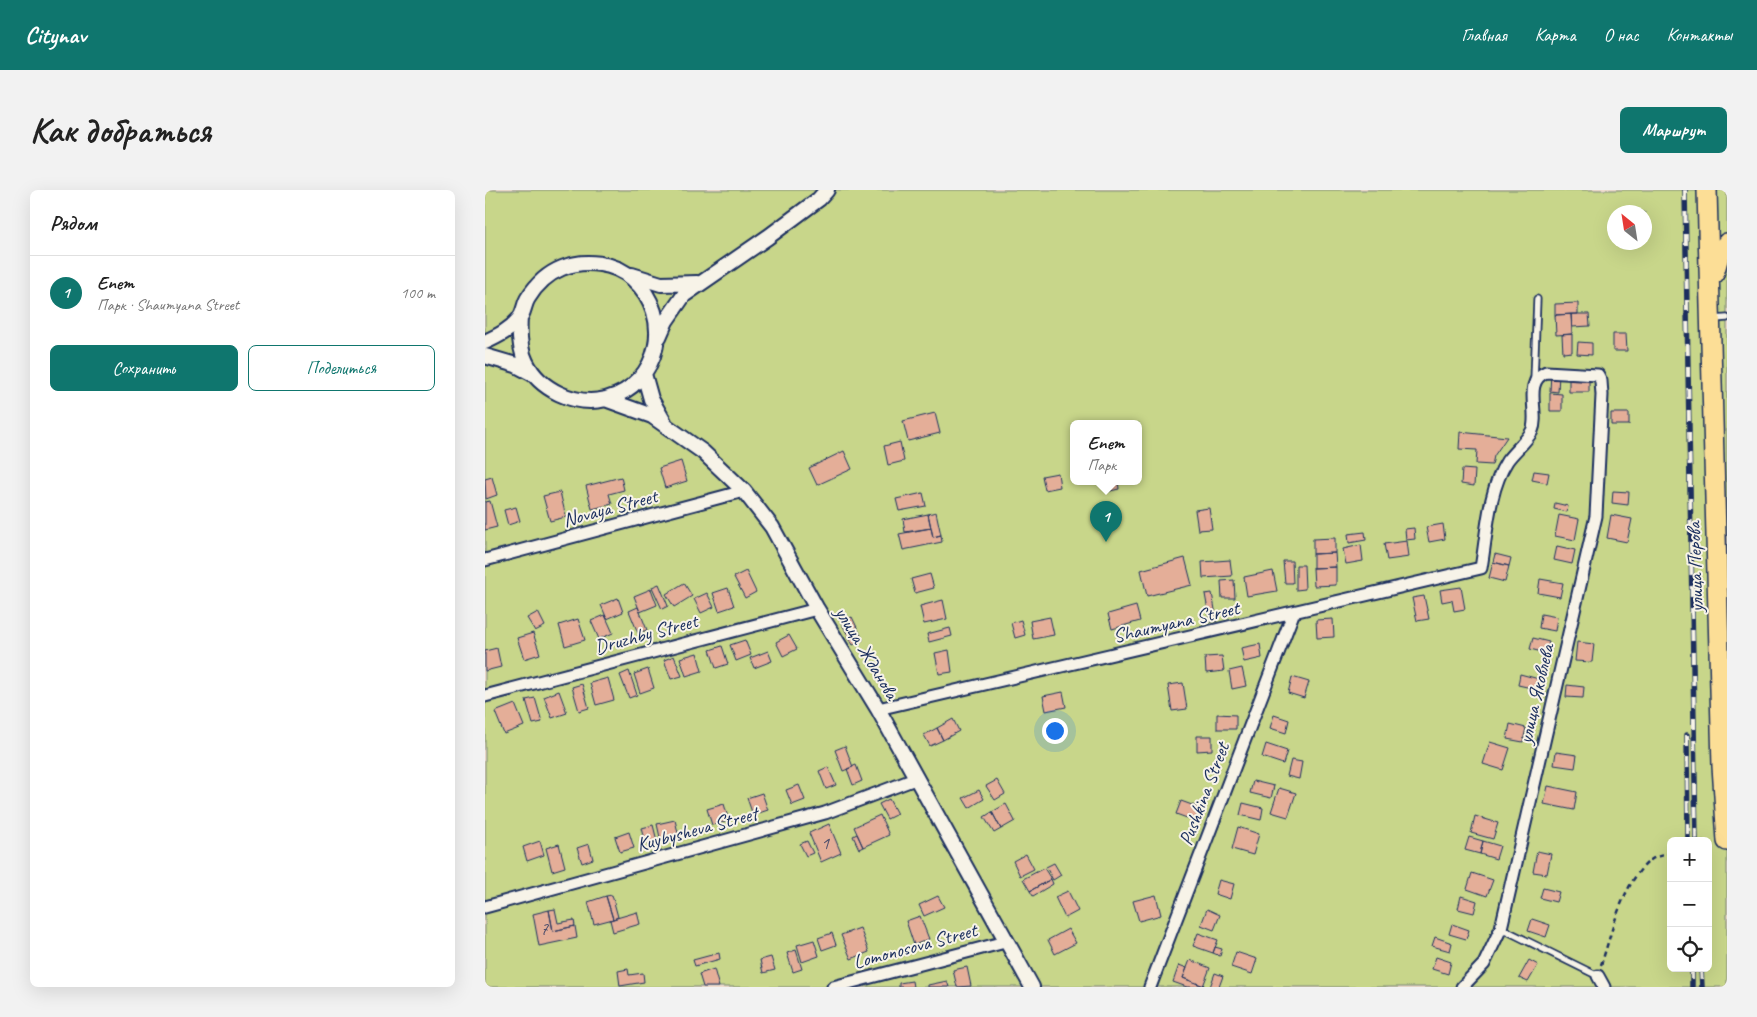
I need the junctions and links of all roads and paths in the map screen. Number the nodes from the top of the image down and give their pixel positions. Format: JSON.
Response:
{"nodes":[{"id":1,"x":827,"y":190,"type":"edge"},
{"id":2,"x":1708,"y":192,"type":"edge"},
{"id":3,"x":1727,"y":243,"type":"edge"},
{"id":4,"x":627,"y":273,"type":"junction"},
{"id":5,"x":697,"y":283,"type":"junction"},
{"id":6,"x":1709,"y":291,"type":"junction"},
{"id":7,"x":1537,"y":299,"type":"dead end"},
{"id":8,"x":520,"y":317,"type":"junction"},
{"id":9,"x":1719,"y":319,"type":"edge"},
{"id":10,"x":659,"y":338,"type":"junction"},
{"id":11,"x":485,"y":342,"type":"edge"},
{"id":12,"x":485,"y":356,"type":"edge"},
{"id":13,"x":533,"y":374,"type":"junction"},
{"id":14,"x":644,"y":374,"type":"junction"},
{"id":15,"x":1534,"y":382,"type":"junction"},
{"id":16,"x":605,"y":399,"type":"junction"},
{"id":17,"x":666,"y":425,"type":"junction"},
{"id":18,"x":744,"y":492,"type":"junction"},
{"id":19,"x":485,"y":560,"type":"edge"},
{"id":20,"x":1724,"y":576,"type":"edge"},
{"id":21,"x":817,"y":609,"type":"junction"},
{"id":22,"x":1293,"y":614,"type":"junction"},
{"id":23,"x":485,"y":696,"type":"edge"},
{"id":24,"x":1724,"y":705,"type":"edge"},
{"id":25,"x":878,"y":710,"type":"junction"},
{"id":26,"x":915,"y":779,"type":"junction"},
{"id":27,"x":1727,"y":841,"type":"edge"},
{"id":28,"x":1667,"y":854,"type":"edge"},
{"id":29,"x":485,"y":907,"type":"edge"},
{"id":30,"x":1501,"y":928,"type":"junction"},
{"id":31,"x":1005,"y":942,"type":"junction"},
{"id":32,"x":1598,"y":976,"type":"junction"},
{"id":33,"x":833,"y":987,"type":"edge"},
{"id":34,"x":1032,"y":987,"type":"edge"},
{"id":35,"x":1151,"y":987,"type":"edge"},
{"id":36,"x":1462,"y":987,"type":"edge"},
{"id":37,"x":1604,"y":987,"type":"edge"}],
"edges":[{"from":1,"to":5,"type":"street"},
{"from":2,"to":6,"type":"highway","name":"улица Перова"},
{"from":3,"to":6,"type":"highway"},
{"from":4,"to":5,"type":"street"},
{"from":4,"to":8,"type":"street","name":"улица Жданова"},
{"from":4,"to":10,"type":"street","name":"улица Жданова"},
{"from":5,"to":10,"type":"street"},
{"from":6,"to":9,"type":"highway","name":"улица Перова"},
{"from":7,"to":15,"type":"lane"},
{"from":8,"to":11,"type":"street"},
{"from":8,"to":13,"type":"street","name":"улица Жданова"},
{"from":9,"to":20,"type":"highway","name":"улица Перова"},
{"from":10,"to":14,"type":"street","name":"улица Жданова"},
{"from":12,"to":13,"type":"street","name":"улица Жданова"},
{"from":13,"to":16,"type":"street","name":"улица Жданова"},
{"from":14,"to":16,"type":"street","name":"улица Жданова"},
{"from":14,"to":17,"type":"street"},
{"from":15,"to":22,"type":"street","name":"Shaumyana Street"},
{"from":15,"to":30,"type":"street","name":"улица Яковлева"},
{"from":16,"to":17,"type":"street","name":"улица Жданова"},
{"from":17,"to":18,"type":"street","name":"улица Жданова"},
{"from":18,"to":19,"type":"street","name":"Novaya Street"},
{"from":18,"to":21,"type":"street","name":"улица Жданова"},
{"from":20,"to":24,"type":"highway","name":"улица Перова"},
{"from":21,"to":23,"type":"street","name":"Druzhby Street"},
{"from":21,"to":25,"type":"street","name":"улица Жданова"},
{"from":22,"to":25,"type":"street","name":"Shaumyana Street"},
{"from":22,"to":35,"type":"street","name":"Pushkina Street"},
{"from":24,"to":27,"type":"highway","name":"улица Перова"},
{"from":25,"to":26,"type":"street","name":"улица Жданова"},
{"from":26,"to":29,"type":"street","name":"Kuybysheva Street"},
{"from":26,"to":31,"type":"street","name":"улица Жданова"},
{"from":28,"to":32,"type":"path"},
{"from":30,"to":32,"type":"lane"},
{"from":30,"to":36,"type":"street","name":"улица Яковлева"},
{"from":31,"to":33,"type":"street","name":"Lomonosova Street"},
{"from":31,"to":34,"type":"street","name":"улица Жданова"},
{"from":32,"to":37,"type":"street"}]}
